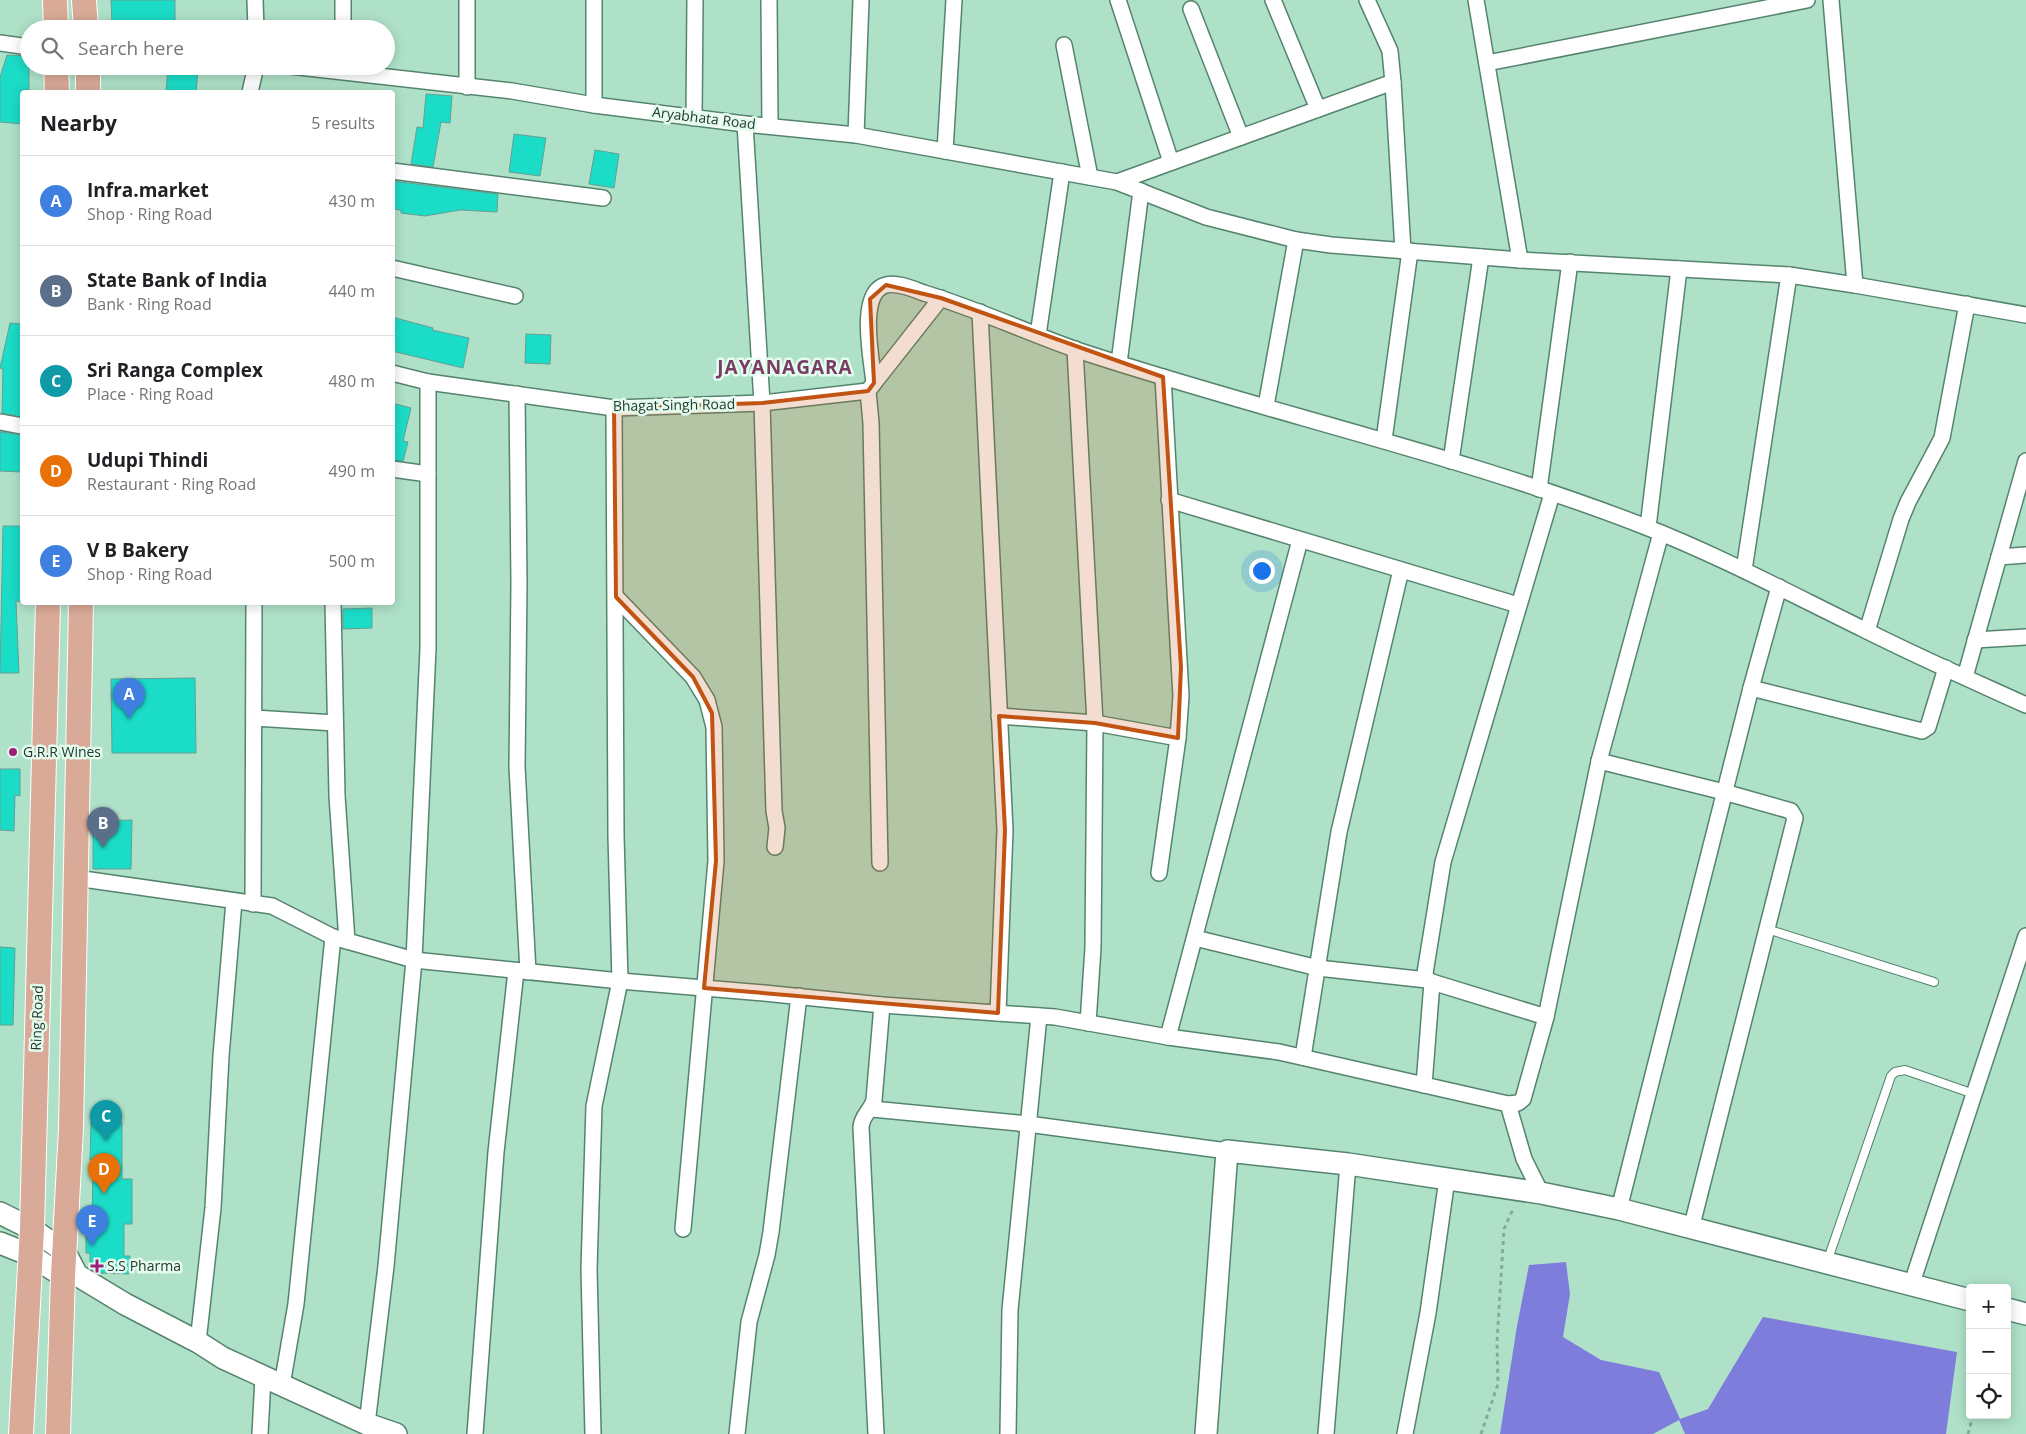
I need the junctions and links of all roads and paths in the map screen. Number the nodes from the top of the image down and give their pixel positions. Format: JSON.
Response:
{"nodes":[{"id":1,"x":56,"y":0,"type":"edge"},
{"id":2,"x":84,"y":0,"type":"edge"},
{"id":3,"x":255,"y":0,"type":"edge"},
{"id":4,"x":343,"y":0,"type":"edge"},
{"id":5,"x":467,"y":0,"type":"edge"},
{"id":6,"x":594,"y":0,"type":"edge"},
{"id":7,"x":695,"y":0,"type":"edge"},
{"id":8,"x":769,"y":0,"type":"edge"},
{"id":9,"x":861,"y":0,"type":"edge"},
{"id":10,"x":954,"y":0,"type":"edge"},
{"id":11,"x":1118,"y":0,"type":"edge"},
{"id":12,"x":1273,"y":0,"type":"edge"},
{"id":13,"x":1367,"y":0,"type":"edge"},
{"id":14,"x":1476,"y":0,"type":"edge"},
{"id":15,"x":1807,"y":0,"type":"edge"},
{"id":16,"x":1831,"y":0,"type":"edge"},
{"id":17,"x":1191,"y":9,"type":"dead end"},
{"id":18,"x":56,"y":20,"type":"edge"},
{"id":19,"x":85,"y":20,"type":"edge"},
{"id":20,"x":256,"y":20,"type":"edge"},
{"id":21,"x":343,"y":20,"type":"edge"},
{"id":22,"x":0,"y":43,"type":"edge"},
{"id":23,"x":1064,"y":45,"type":"dead end"},
{"id":24,"x":20,"y":46,"type":"edge"},
{"id":25,"x":1487,"y":63,"type":"junction"},
{"id":26,"x":56,"y":75,"type":"edge"},
{"id":27,"x":88,"y":75,"type":"edge"},
{"id":28,"x":254,"y":75,"type":"edge"},
{"id":29,"x":379,"y":75,"type":"edge"},
{"id":30,"x":1393,"y":82,"type":"junction"},
{"id":31,"x":467,"y":87,"type":"junction"},
{"id":32,"x":56,"y":90,"type":"edge"},
{"id":33,"x":88,"y":90,"type":"edge"},
{"id":34,"x":250,"y":90,"type":"edge"},
{"id":35,"x":594,"y":105,"type":"junction"},
{"id":36,"x":1318,"y":109,"type":"junction"},
{"id":37,"x":694,"y":118,"type":"junction"},
{"id":38,"x":744,"y":124,"type":"junction"},
{"id":39,"x":770,"y":126,"type":"junction"},
{"id":40,"x":856,"y":135,"type":"junction"},
{"id":41,"x":1241,"y":137,"type":"junction"},
{"id":42,"x":945,"y":151,"type":"junction"},
{"id":43,"x":1170,"y":162,"type":"junction"},
{"id":44,"x":395,"y":170,"type":"edge"},
{"id":45,"x":1062,"y":172,"type":"junction"},
{"id":46,"x":1090,"y":177,"type":"junction"},
{"id":47,"x":1117,"y":182,"type":"junction"},
{"id":48,"x":1141,"y":191,"type":"junction"},
{"id":49,"x":603,"y":198,"type":"dead end"},
{"id":50,"x":1296,"y":240,"type":"junction"},
{"id":51,"x":1407,"y":251,"type":"junction"},
{"id":52,"x":1481,"y":257,"type":"junction"},
{"id":53,"x":1520,"y":260,"type":"junction"},
{"id":54,"x":1570,"y":262,"type":"junction"},
{"id":55,"x":1679,"y":268,"type":"junction"},
{"id":56,"x":395,"y":269,"type":"edge"},
{"id":57,"x":1789,"y":276,"type":"junction"},
{"id":58,"x":1855,"y":285,"type":"junction"},
{"id":59,"x":515,"y":296,"type":"dead end"},
{"id":60,"x":941,"y":298,"type":"junction"},
{"id":61,"x":1966,"y":304,"type":"junction"},
{"id":62,"x":980,"y":312,"type":"junction"},
{"id":63,"x":2026,"y":315,"type":"edge"},
{"id":64,"x":1038,"y":335,"type":"junction"},
{"id":65,"x":1075,"y":349,"type":"junction"},
{"id":66,"x":1119,"y":364,"type":"junction"},
{"id":67,"x":395,"y":373,"type":"edge"},
{"id":68,"x":1163,"y":377,"type":"junction"},
{"id":69,"x":428,"y":382,"type":"junction"},
{"id":70,"x":871,"y":387,"type":"junction"},
{"id":71,"x":517,"y":394,"type":"junction"},
{"id":72,"x":762,"y":403,"type":"junction"},
{"id":73,"x":1266,"y":406,"type":"junction"},
{"id":74,"x":614,"y":408,"type":"junction"},
{"id":75,"x":0,"y":422,"type":"edge"},
{"id":76,"x":20,"y":426,"type":"edge"},
{"id":77,"x":1384,"y":440,"type":"junction"},
{"id":78,"x":1451,"y":461,"type":"junction"},
{"id":79,"x":395,"y":469,"type":"edge"},
{"id":80,"x":2025,"y":469,"type":"edge"},
{"id":81,"x":428,"y":474,"type":"junction"},
{"id":82,"x":1546,"y":492,"type":"junction"},
{"id":83,"x":1169,"y":500,"type":"junction"},
{"id":84,"x":1654,"y":530,"type":"junction"},
{"id":85,"x":1300,"y":540,"type":"junction"},
{"id":86,"x":2026,"y":555,"type":"edge"},
{"id":87,"x":1999,"y":557,"type":"junction"},
{"id":88,"x":1401,"y":570,"type":"junction"},
{"id":89,"x":1744,"y":570,"type":"junction"},
{"id":90,"x":1779,"y":588,"type":"junction"},
{"id":91,"x":616,"y":597,"type":"junction"},
{"id":92,"x":48,"y":605,"type":"edge"},
{"id":93,"x":81,"y":605,"type":"edge"},
{"id":94,"x":254,"y":605,"type":"edge"},
{"id":95,"x":333,"y":605,"type":"edge"},
{"id":96,"x":1518,"y":606,"type":"junction"},
{"id":97,"x":1867,"y":631,"type":"junction"},
{"id":98,"x":2026,"y":636,"type":"edge"},
{"id":99,"x":1975,"y":640,"type":"junction"},
{"id":100,"x":1946,"y":668,"type":"junction"},
{"id":101,"x":1965,"y":677,"type":"junction"},
{"id":102,"x":1751,"y":688,"type":"junction"},
{"id":103,"x":2026,"y":705,"type":"edge"},
{"id":104,"x":999,"y":716,"type":"junction"},
{"id":105,"x":254,"y":718,"type":"junction"},
{"id":106,"x":334,"y":723,"type":"junction"},
{"id":107,"x":1095,"y":723,"type":"junction"},
{"id":108,"x":1178,"y":738,"type":"junction"},
{"id":109,"x":1599,"y":761,"type":"junction"},
{"id":110,"x":1724,"y":792,"type":"junction"},
{"id":111,"x":774,"y":847,"type":"dead end"},
{"id":112,"x":880,"y":863,"type":"dead end"},
{"id":113,"x":1160,"y":873,"type":"dead end"},
{"id":114,"x":41,"y":876,"type":"junction"},
{"id":115,"x":76,"y":878,"type":"junction"},
{"id":116,"x":234,"y":901,"type":"junction"},
{"id":117,"x":253,"y":904,"type":"junction"},
{"id":118,"x":1768,"y":929,"type":"junction"},
{"id":119,"x":2026,"y":936,"type":"edge"},
{"id":120,"x":340,"y":938,"type":"junction"},
{"id":121,"x":1195,"y":938,"type":"junction"},
{"id":122,"x":414,"y":960,"type":"junction"},
{"id":123,"x":1318,"y":968,"type":"junction"},
{"id":124,"x":522,"y":971,"type":"junction"},
{"id":125,"x":620,"y":981,"type":"junction"},
{"id":126,"x":1429,"y":981,"type":"junction"},
{"id":127,"x":1934,"y":982,"type":"dead end"},
{"id":128,"x":704,"y":988,"type":"junction"},
{"id":129,"x":799,"y":996,"type":"junction"},
{"id":130,"x":882,"y":1005,"type":"junction"},
{"id":131,"x":998,"y":1013,"type":"junction"},
{"id":132,"x":1039,"y":1016,"type":"junction"},
{"id":133,"x":1546,"y":1017,"type":"junction"},
{"id":134,"x":1088,"y":1023,"type":"junction"},
{"id":135,"x":1168,"y":1037,"type":"junction"},
{"id":136,"x":1303,"y":1057,"type":"junction"},
{"id":137,"x":1424,"y":1085,"type":"junction"},
{"id":138,"x":1974,"y":1094,"type":"junction"},
{"id":139,"x":1508,"y":1104,"type":"junction"},
{"id":140,"x":872,"y":1109,"type":"junction"},
{"id":141,"x":1028,"y":1124,"type":"junction"},
{"id":142,"x":1227,"y":1151,"type":"junction"},
{"id":143,"x":1348,"y":1164,"type":"junction"},
{"id":144,"x":1447,"y":1179,"type":"junction"},
{"id":145,"x":1541,"y":1193,"type":"junction"},
{"id":146,"x":1523,"y":1206,"type":"dead end"},
{"id":147,"x":1619,"y":1209,"type":"junction"},
{"id":148,"x":0,"y":1213,"type":"edge"},
{"id":149,"x":32,"y":1229,"type":"junction"},
{"id":150,"x":683,"y":1229,"type":"dead end"},
{"id":151,"x":1691,"y":1229,"type":"junction"},
{"id":152,"x":0,"y":1243,"type":"edge"},
{"id":153,"x":65,"y":1252,"type":"junction"},
{"id":154,"x":30,"y":1255,"type":"junction"},
{"id":155,"x":1826,"y":1264,"type":"junction"},
{"id":156,"x":70,"y":1275,"type":"junction"},
{"id":157,"x":1911,"y":1286,"type":"junction"},
{"id":158,"x":1966,"y":1299,"type":"edge"},
{"id":159,"x":2011,"y":1310,"type":"edge"},
{"id":160,"x":2026,"y":1314,"type":"edge"},
{"id":161,"x":198,"y":1342,"type":"junction"},
{"id":162,"x":273,"y":1381,"type":"junction"},
{"id":163,"x":1972,"y":1419,"type":"edge"},
{"id":164,"x":382,"y":1431,"type":"edge"},
{"id":165,"x":21,"y":1434,"type":"edge"},
{"id":166,"x":58,"y":1434,"type":"edge"},
{"id":167,"x":260,"y":1434,"type":"edge"},
{"id":168,"x":475,"y":1434,"type":"edge"},
{"id":169,"x":594,"y":1434,"type":"edge"},
{"id":170,"x":737,"y":1434,"type":"edge"},
{"id":171,"x":876,"y":1434,"type":"edge"},
{"id":172,"x":1008,"y":1434,"type":"edge"},
{"id":173,"x":1206,"y":1434,"type":"edge"},
{"id":174,"x":1326,"y":1434,"type":"edge"},
{"id":175,"x":1405,"y":1434,"type":"edge"},
{"id":176,"x":1481,"y":1434,"type":"edge"},
{"id":177,"x":1968,"y":1434,"type":"edge"}],
"edges":[{"from":1,"to":18,"type":"main road"},
{"from":2,"to":19,"type":"main road"},
{"from":3,"to":20,"type":"street"},
{"from":4,"to":21,"type":"street"},
{"from":5,"to":31,"type":"street"},
{"from":6,"to":35,"type":"street"},
{"from":7,"to":37,"type":"street"},
{"from":8,"to":39,"type":"street"},
{"from":9,"to":40,"type":"street"},
{"from":10,"to":42,"type":"street"},
{"from":11,"to":43,"type":"street"},
{"from":12,"to":36,"type":"street"},
{"from":13,"to":30,"type":"street"},
{"from":14,"to":25,"type":"street"},
{"from":15,"to":25,"type":"street"},
{"from":16,"to":58,"type":"street"},
{"from":17,"to":41,"type":"street"},
{"from":22,"to":24,"type":"street"},
{"from":23,"to":46,"type":"street"},
{"from":25,"to":53,"type":"street"},
{"from":26,"to":32,"type":"main road"},
{"from":27,"to":33,"type":"main road"},
{"from":28,"to":34,"type":"street"},
{"from":29,"to":31,"type":"street","name":"Aryabhata Road"},
{"from":30,"to":36,"type":"street"},
{"from":30,"to":51,"type":"street"},
{"from":31,"to":35,"type":"street","name":"Aryabhata Road"},
{"from":35,"to":37,"type":"street","name":"Aryabhata Road"},
{"from":36,"to":41,"type":"street"},
{"from":37,"to":38,"type":"street","name":"Aryabhata Road"},
{"from":38,"to":39,"type":"street","name":"Aryabhata Road"},
{"from":38,"to":72,"type":"street"},
{"from":39,"to":40,"type":"street","name":"Aryabhata Road"},
{"from":40,"to":42,"type":"street","name":"Aryabhata Road"},
{"from":41,"to":43,"type":"street"},
{"from":42,"to":45,"type":"street","name":"Aryabhata Road"},
{"from":43,"to":47,"type":"street"},
{"from":44,"to":49,"type":"street"},
{"from":45,"to":46,"type":"street","name":"Aryabhata Road"},
{"from":45,"to":64,"type":"street"},
{"from":46,"to":47,"type":"street","name":"Aryabhata Road"},
{"from":47,"to":48,"type":"street","name":"Aryabhata Road"},
{"from":48,"to":50,"type":"street","name":"Aryabhata Road"},
{"from":48,"to":66,"type":"street"},
{"from":50,"to":51,"type":"street","name":"Aryabhata Road"},
{"from":50,"to":73,"type":"street"},
{"from":51,"to":52,"type":"street","name":"Aryabhata Road"},
{"from":51,"to":77,"type":"street"},
{"from":52,"to":53,"type":"street","name":"Aryabhata Road"},
{"from":52,"to":78,"type":"street"},
{"from":53,"to":54,"type":"street","name":"Aryabhata Road"},
{"from":54,"to":55,"type":"street","name":"Aryabhata Road"},
{"from":54,"to":82,"type":"street"},
{"from":55,"to":57,"type":"street","name":"Aryabhata Road"},
{"from":55,"to":84,"type":"street"},
{"from":56,"to":59,"type":"street"},
{"from":57,"to":58,"type":"street","name":"Aryabhata Road"},
{"from":57,"to":89,"type":"street"},
{"from":58,"to":61,"type":"street","name":"Aryabhata Road"},
{"from":60,"to":62,"type":"street"},
{"from":60,"to":70,"type":"street"},
{"from":60,"to":70,"type":"street"},
{"from":61,"to":63,"type":"street","name":"Aryabhata Road"},
{"from":61,"to":97,"type":"street"},
{"from":62,"to":64,"type":"street"},
{"from":62,"to":104,"type":"street"},
{"from":64,"to":65,"type":"street"},
{"from":65,"to":66,"type":"street"},
{"from":65,"to":107,"type":"street"},
{"from":66,"to":68,"type":"street"},
{"from":67,"to":69,"type":"street","name":"Bhagat Singh Road"},
{"from":68,"to":73,"type":"street"},
{"from":68,"to":83,"type":"street"},
{"from":69,"to":71,"type":"street","name":"Bhagat Singh Road"},
{"from":69,"to":81,"type":"street"},
{"from":70,"to":72,"type":"street","name":"Bhagat Singh Road"},
{"from":70,"to":112,"type":"street"},
{"from":71,"to":74,"type":"street","name":"Bhagat Singh Road"},
{"from":71,"to":124,"type":"street"},
{"from":72,"to":74,"type":"street","name":"Bhagat Singh Road"},
{"from":72,"to":111,"type":"street"},
{"from":73,"to":77,"type":"street"},
{"from":74,"to":91,"type":"street"},
{"from":75,"to":76,"type":"street"},
{"from":77,"to":78,"type":"street"},
{"from":78,"to":82,"type":"street"},
{"from":79,"to":81,"type":"street"},
{"from":80,"to":87,"type":"street"},
{"from":81,"to":122,"type":"street"},
{"from":82,"to":84,"type":"street"},
{"from":82,"to":96,"type":"street"},
{"from":83,"to":85,"type":"street"},
{"from":83,"to":108,"type":"street"},
{"from":84,"to":89,"type":"street"},
{"from":84,"to":109,"type":"street"},
{"from":85,"to":88,"type":"street"},
{"from":85,"to":121,"type":"street"},
{"from":86,"to":87,"type":"street"},
{"from":87,"to":99,"type":"street"},
{"from":88,"to":96,"type":"street"},
{"from":88,"to":123,"type":"street"},
{"from":89,"to":90,"type":"street"},
{"from":90,"to":97,"type":"street"},
{"from":90,"to":102,"type":"street"},
{"from":91,"to":125,"type":"street"},
{"from":91,"to":128,"type":"street"},
{"from":92,"to":114,"type":"main road","name":"Ring Road"},
{"from":93,"to":115,"type":"main road"},
{"from":94,"to":105,"type":"street"},
{"from":95,"to":106,"type":"street"},
{"from":96,"to":126,"type":"street"},
{"from":97,"to":100,"type":"street"},
{"from":98,"to":99,"type":"street"},
{"from":99,"to":101,"type":"street"},
{"from":100,"to":101,"type":"street"},
{"from":100,"to":102,"type":"street"},
{"from":101,"to":103,"type":"street"},
{"from":102,"to":110,"type":"street"},
{"from":104,"to":107,"type":"street"},
{"from":104,"to":131,"type":"street"},
{"from":105,"to":106,"type":"street"},
{"from":105,"to":117,"type":"street"},
{"from":106,"to":120,"type":"street"},
{"from":107,"to":108,"type":"street"},
{"from":107,"to":134,"type":"street"},
{"from":108,"to":113,"type":"street"},
{"from":109,"to":110,"type":"street"},
{"from":109,"to":133,"type":"street"},
{"from":110,"to":118,"type":"street"},
{"from":110,"to":147,"type":"street"},
{"from":114,"to":115,"type":"main road"},
{"from":114,"to":149,"type":"main road","name":"Ring Road"},
{"from":115,"to":116,"type":"street"},
{"from":115,"to":153,"type":"main road"},
{"from":116,"to":117,"type":"street"},
{"from":116,"to":161,"type":"street"},
{"from":117,"to":120,"type":"street"},
{"from":118,"to":127,"type":"lane"},
{"from":118,"to":151,"type":"street"},
{"from":119,"to":138,"type":"street"},
{"from":120,"to":122,"type":"street"},
{"from":120,"to":162,"type":"street"},
{"from":121,"to":123,"type":"street"},
{"from":121,"to":135,"type":"street"},
{"from":122,"to":124,"type":"street"},
{"from":122,"to":164,"type":"street"},
{"from":123,"to":126,"type":"street"},
{"from":123,"to":136,"type":"street"},
{"from":124,"to":125,"type":"street"},
{"from":124,"to":168,"type":"street"},
{"from":125,"to":128,"type":"street"},
{"from":125,"to":169,"type":"street"},
{"from":126,"to":133,"type":"street"},
{"from":126,"to":137,"type":"street"},
{"from":128,"to":129,"type":"street"},
{"from":128,"to":150,"type":"street"},
{"from":129,"to":130,"type":"street"},
{"from":129,"to":170,"type":"street"},
{"from":130,"to":131,"type":"street"},
{"from":130,"to":140,"type":"street"},
{"from":131,"to":132,"type":"street"},
{"from":132,"to":134,"type":"street"},
{"from":132,"to":141,"type":"street"},
{"from":133,"to":139,"type":"street"},
{"from":134,"to":135,"type":"street"},
{"from":135,"to":136,"type":"street"},
{"from":136,"to":137,"type":"street"},
{"from":137,"to":139,"type":"street"},
{"from":138,"to":155,"type":"lane"},
{"from":138,"to":157,"type":"street"},
{"from":139,"to":145,"type":"street"},
{"from":140,"to":141,"type":"street"},
{"from":140,"to":171,"type":"street"},
{"from":141,"to":142,"type":"street"},
{"from":141,"to":172,"type":"street"},
{"from":142,"to":143,"type":"street"},
{"from":142,"to":173,"type":"street"},
{"from":143,"to":144,"type":"street"},
{"from":143,"to":174,"type":"street"},
{"from":144,"to":145,"type":"street"},
{"from":144,"to":175,"type":"street"},
{"from":145,"to":147,"type":"street"},
{"from":146,"to":176,"type":"path"},
{"from":147,"to":151,"type":"street"},
{"from":148,"to":149,"type":"street"},
{"from":149,"to":153,"type":"street"},
{"from":149,"to":154,"type":"main road","name":"Ring Road"},
{"from":151,"to":155,"type":"street"},
{"from":152,"to":154,"type":"street"},
{"from":153,"to":156,"type":"main road"},
{"from":154,"to":156,"type":"street"},
{"from":154,"to":165,"type":"main road","name":"Ring Road"},
{"from":155,"to":157,"type":"street"},
{"from":156,"to":161,"type":"street"},
{"from":156,"to":166,"type":"main road"},
{"from":157,"to":158,"type":"street"},
{"from":159,"to":160,"type":"street"},
{"from":161,"to":162,"type":"street"},
{"from":162,"to":164,"type":"street"},
{"from":162,"to":167,"type":"street"},
{"from":163,"to":177,"type":"path"}]}
